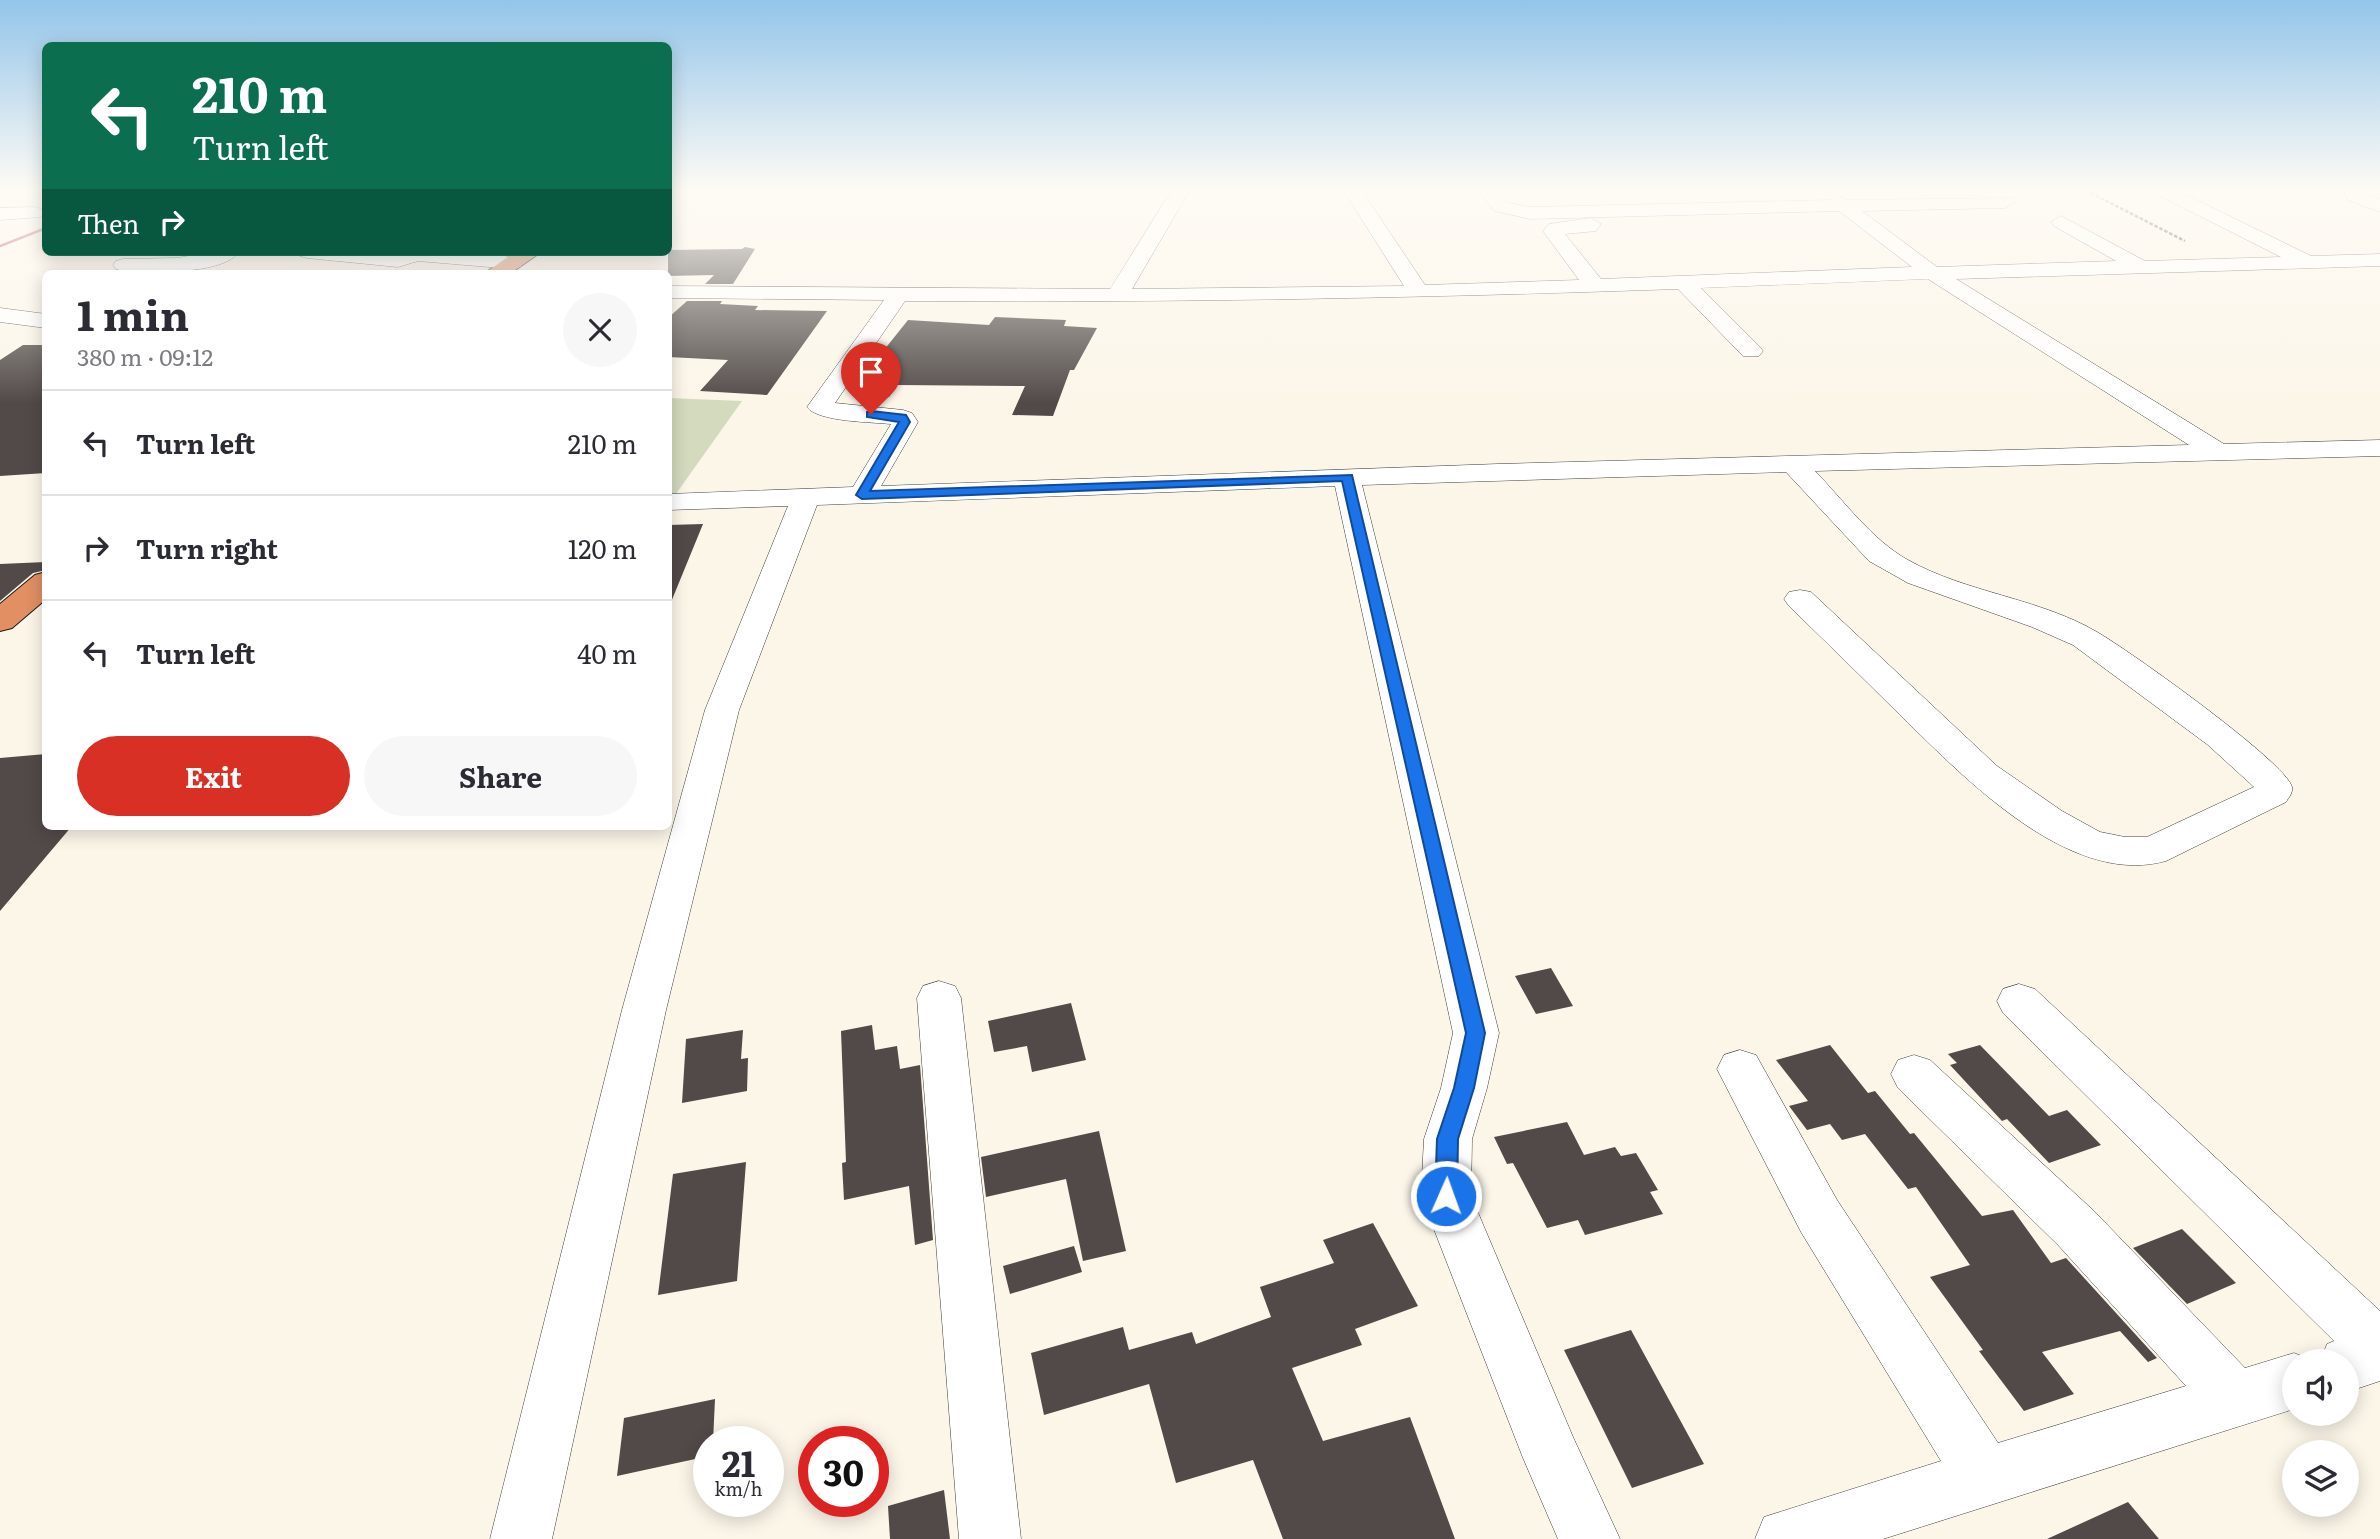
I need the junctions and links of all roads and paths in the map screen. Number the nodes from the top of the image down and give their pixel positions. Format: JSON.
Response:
{"nodes":[{"id":1,"x":210,"y":260,"type":"edge"},
{"id":2,"x":475,"y":260,"type":"edge"},
{"id":3,"x":1138,"y":260,"type":"edge"},
{"id":4,"x":1398,"y":260,"type":"edge"},
{"id":5,"x":1575,"y":260,"type":"edge"},
{"id":6,"x":1915,"y":260,"type":"edge"},
{"id":7,"x":2127,"y":260,"type":"edge"},
{"id":8,"x":2221,"y":260,"type":"edge"},
{"id":9,"x":2304,"y":260,"type":"edge"},
{"id":10,"x":2380,"y":260,"type":"edge"},
{"id":11,"x":2308,"y":262,"type":"junction"},
{"id":12,"x":513,"y":263,"type":"edge"},
{"id":13,"x":2229,"y":264,"type":"junction"},
{"id":14,"x":2140,"y":267,"type":"junction"},
{"id":15,"x":117,"y":269,"type":"edge"},
{"id":16,"x":1932,"y":273,"type":"junction"},
{"id":17,"x":1683,"y":282,"type":"junction"},
{"id":18,"x":1595,"y":286,"type":"junction"},
{"id":19,"x":672,"y":292,"type":"edge"},
{"id":20,"x":1419,"y":292,"type":"junction"},
{"id":21,"x":899,"y":294,"type":"junction"},
{"id":22,"x":1116,"y":296,"type":"junction"},
{"id":23,"x":0,"y":315,"type":"edge"},
{"id":24,"x":42,"y":320,"type":"edge"},
{"id":25,"x":1751,"y":351,"type":"dead end"},
{"id":26,"x":2380,"y":448,"type":"edge"},
{"id":27,"x":2220,"y":453,"type":"junction"},
{"id":28,"x":1794,"y":465,"type":"junction"},
{"id":29,"x":1348,"y":478,"type":"junction"},
{"id":30,"x":862,"y":495,"type":"junction"},
{"id":31,"x":806,"y":496,"type":"junction"},
{"id":32,"x":672,"y":502,"type":"edge"},
{"id":33,"x":42,"y":585,"type":"edge"},
{"id":34,"x":1800,"y":599,"type":"dead end"},
{"id":35,"x":0,"y":621,"type":"edge"},
{"id":36,"x":939,"y":998,"type":"dead end"},
{"id":37,"x":2019,"y":1001,"type":"dead end"},
{"id":38,"x":1740,"y":1069,"type":"dead end"},
{"id":39,"x":1914,"y":1074,"type":"dead end"},
{"id":40,"x":2380,"y":1348,"type":"edge"},
{"id":41,"x":2380,"y":1354,"type":"edge"},
{"id":42,"x":2359,"y":1360,"type":"edge"},
{"id":43,"x":2282,"y":1385,"type":"edge"},
{"id":44,"x":2236,"y":1399,"type":"junction"},
{"id":45,"x":1986,"y":1478,"type":"junction"},
{"id":46,"x":1858,"y":1530,"type":"edge"},
{"id":47,"x":522,"y":1539,"type":"edge"},
{"id":48,"x":990,"y":1539,"type":"edge"},
{"id":49,"x":1589,"y":1539,"type":"edge"},
{"id":50,"x":1786,"y":1539,"type":"edge"}],
"edges":[{"from":1,"to":15,"type":"street"},
{"from":2,"to":12,"type":"street"},
{"from":3,"to":22,"type":"street"},
{"from":4,"to":20,"type":"street"},
{"from":5,"to":18,"type":"street"},
{"from":6,"to":16,"type":"street"},
{"from":7,"to":14,"type":"street"},
{"from":8,"to":13,"type":"path"},
{"from":9,"to":11,"type":"street"},
{"from":10,"to":11,"type":"street"},
{"from":11,"to":13,"type":"street"},
{"from":13,"to":14,"type":"street"},
{"from":14,"to":16,"type":"street"},
{"from":16,"to":17,"type":"street"},
{"from":16,"to":27,"type":"street"},
{"from":17,"to":18,"type":"street"},
{"from":17,"to":25,"type":"street"},
{"from":18,"to":20,"type":"street"},
{"from":19,"to":21,"type":"street"},
{"from":20,"to":22,"type":"street"},
{"from":21,"to":22,"type":"street"},
{"from":21,"to":30,"type":"street"},
{"from":23,"to":24,"type":"street"},
{"from":26,"to":27,"type":"street"},
{"from":27,"to":28,"type":"street"},
{"from":28,"to":29,"type":"street"},
{"from":28,"to":34,"type":"street"},
{"from":29,"to":30,"type":"street"},
{"from":29,"to":49,"type":"street"},
{"from":30,"to":31,"type":"street"},
{"from":31,"to":32,"type":"street"},
{"from":31,"to":47,"type":"street"},
{"from":33,"to":35,"type":"highway"},
{"from":36,"to":48,"type":"street"},
{"from":37,"to":40,"type":"street"},
{"from":38,"to":45,"type":"street"},
{"from":39,"to":44,"type":"street"},
{"from":41,"to":42,"type":"street"},
{"from":43,"to":44,"type":"street"},
{"from":44,"to":45,"type":"street"},
{"from":45,"to":46,"type":"street"},
{"from":46,"to":50,"type":"street"}]}
